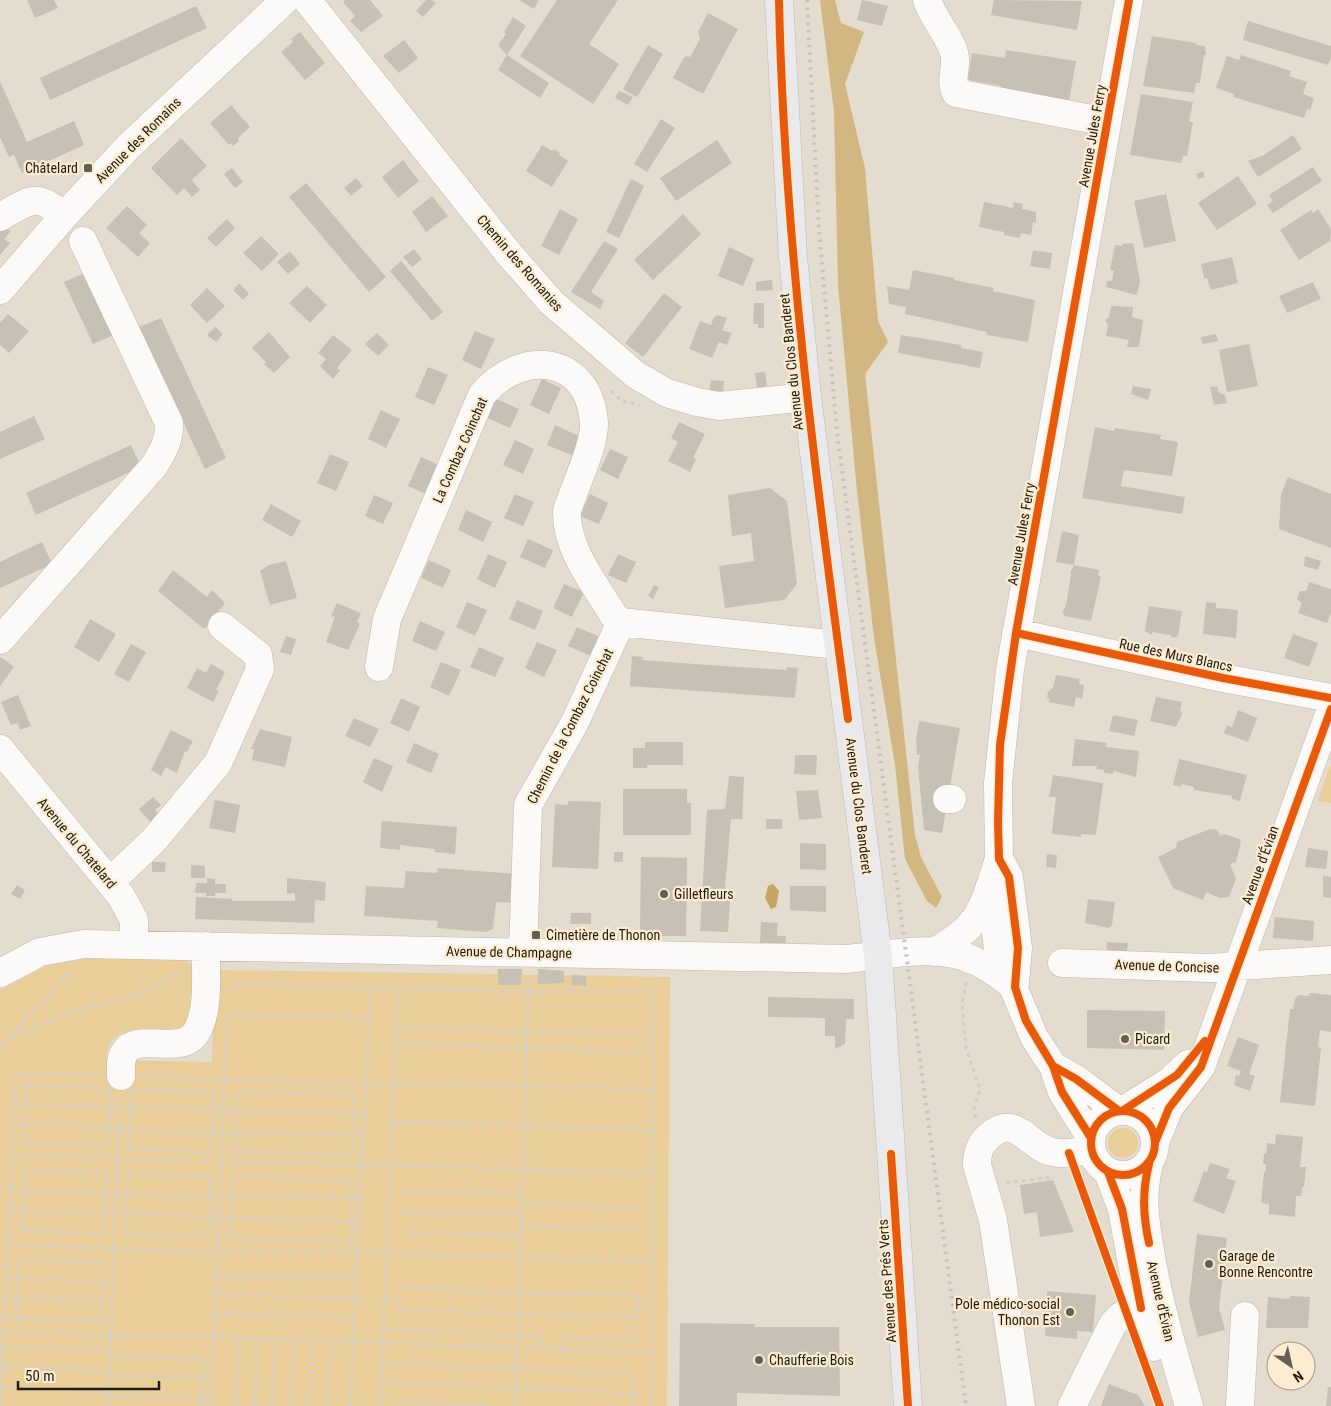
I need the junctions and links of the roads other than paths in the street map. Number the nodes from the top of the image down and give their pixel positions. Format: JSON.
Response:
{"nodes":[{"id":1,"x":285,"y":0,"type":"edge"},
{"id":2,"x":307,"y":0,"type":"edge"},
{"id":3,"x":779,"y":0,"type":"edge"},
{"id":4,"x":927,"y":0,"type":"edge"},
{"id":5,"x":1129,"y":0,"type":"edge"},
{"id":6,"x":944,"y":33,"type":"junction"},
{"id":7,"x":971,"y":38,"type":"dead end"},
{"id":8,"x":1107,"y":122,"type":"junction"},
{"id":9,"x":64,"y":216,"type":"junction"},
{"id":10,"x":0,"y":217,"type":"edge"},
{"id":11,"x":83,"y":241,"type":"dead end"},
{"id":12,"x":0,"y":290,"type":"edge"},
{"id":13,"x":807,"y":397,"type":"junction"},
{"id":14,"x":622,"y":622,"type":"junction"},
{"id":15,"x":222,"y":626,"type":"dead end"},
{"id":16,"x":1016,"y":633,"type":"junction"},
{"id":17,"x":0,"y":640,"type":"edge"},
{"id":18,"x":838,"y":645,"type":"junction"},
{"id":19,"x":379,"y":667,"type":"dead end"},
{"id":20,"x":1331,"y":698,"type":"edge"},
{"id":21,"x":1331,"y":709,"type":"edge"},
{"id":22,"x":0,"y":749,"type":"edge"},
{"id":23,"x":995,"y":869,"type":"junction"},
{"id":24,"x":110,"y":882,"type":"junction"},
{"id":25,"x":134,"y":944,"type":"junction"},
{"id":26,"x":206,"y":946,"type":"junction"},
{"id":27,"x":526,"y":952,"type":"junction"},
{"id":28,"x":934,"y":952,"type":"junction"},
{"id":29,"x":878,"y":956,"type":"junction"},
{"id":30,"x":1331,"y":960,"type":"edge"},
{"id":31,"x":1062,"y":963,"type":"dead end"},
{"id":32,"x":1236,"y":967,"type":"junction"},
{"id":33,"x":0,"y":973,"type":"edge"},
{"id":34,"x":1015,"y":987,"type":"junction"},
{"id":35,"x":1212,"y":1030,"type":"junction"},
{"id":36,"x":1052,"y":1066,"type":"junction"},
{"id":37,"x":121,"y":1076,"type":"road end"},
{"id":38,"x":1120,"y":1111,"type":"junction"},
{"id":39,"x":1091,"y":1144,"type":"junction"},
{"id":40,"x":1152,"y":1152,"type":"junction"},
{"id":41,"x":1108,"y":1172,"type":"junction"},
{"id":42,"x":1141,"y":1308,"type":"junction"},
{"id":43,"x":1245,"y":1316,"type":"dead end"},
{"id":44,"x":908,"y":1406,"type":"edge"},
{"id":45,"x":1021,"y":1406,"type":"edge"},
{"id":46,"x":1072,"y":1406,"type":"edge"},
{"id":47,"x":1172,"y":1406,"type":"edge"},
{"id":48,"x":1189,"y":1406,"type":"edge"},
{"id":49,"x":1240,"y":1406,"type":"edge"}],
"edges":[{"from":1,"to":9,"type":"street","name":"Avenue des Romains"},
{"from":2,"to":13,"type":"street","name":"Chemin des Romanies"},
{"from":3,"to":13,"type":"main road","name":"Avenue du Clos Banderet"},
{"from":4,"to":6,"type":"street"},
{"from":5,"to":8,"type":"street","name":"Avenue Jules Ferry"},
{"from":6,"to":7,"type":"street"},
{"from":6,"to":8,"type":"street"},
{"from":8,"to":16,"type":"street","name":"Avenue Jules Ferry"},
{"from":9,"to":10,"type":"street"},
{"from":9,"to":12,"type":"street","name":"Avenue des Romains"},
{"from":11,"to":17,"type":"street"},
{"from":13,"to":18,"type":"main road","name":"Avenue du Clos Banderet"},
{"from":14,"to":18,"type":"street"},
{"from":14,"to":19,"type":"street","name":"La Combaz Coinchat"},
{"from":14,"to":27,"type":"street","name":"Chemin de la Combaz Coinchat"},
{"from":15,"to":24,"type":"street"},
{"from":16,"to":20,"type":"street","name":"Rue des Murs Blancs"},
{"from":16,"to":23,"type":"street","name":"Avenue Jules Ferry"},
{"from":18,"to":29,"type":"main road","name":"Avenue du Clos Banderet"},
{"from":21,"to":32,"type":"street","name":"Avenue d'Évian"},
{"from":22,"to":24,"type":"street","name":"Avenue du Chatelard"},
{"from":23,"to":28,"type":"street"},
{"from":23,"to":34,"type":"street","name":"Avenue Jules Ferry"},
{"from":24,"to":25,"type":"street","name":"Avenue du Chatelard"},
{"from":25,"to":26,"type":"street","name":"Avenue de Champagne"},
{"from":25,"to":33,"type":"street","name":"Avenue de Champagne"},
{"from":26,"to":27,"type":"street","name":"Avenue de Champagne"},
{"from":26,"to":37,"type":"street"},
{"from":27,"to":29,"type":"street","name":"Avenue de Champagne"},
{"from":28,"to":29,"type":"street","name":"Avenue de Champagne"},
{"from":28,"to":34,"type":"street","name":"Avenue de Champagne"},
{"from":29,"to":44,"type":"main road","name":"Avenue des Prés Verts"},
{"from":30,"to":32,"type":"street","name":"Avenue de Concise"},
{"from":31,"to":32,"type":"street","name":"Avenue de Concise"},
{"from":32,"to":35,"type":"street","name":"Avenue d'Évian"},
{"from":34,"to":36,"type":"street","name":"Avenue Jules Ferry"},
{"from":35,"to":38,"type":"street","name":"Avenue d'Évian"},
{"from":35,"to":40,"type":"street","name":"Avenue d'Évian"},
{"from":36,"to":38,"type":"street"},
{"from":36,"to":39,"type":"street","name":"Avenue Jules Ferry"},
{"from":38,"to":39,"type":"street"},
{"from":38,"to":40,"type":"street"},
{"from":39,"to":41,"type":"street"},
{"from":39,"to":45,"type":"street"},
{"from":40,"to":41,"type":"street"},
{"from":40,"to":48,"type":"street","name":"Avenue d'Évian"},
{"from":41,"to":42,"type":"street","name":"Avenue d'Évian"},
{"from":42,"to":46,"type":"street"},
{"from":42,"to":47,"type":"street","name":"Avenue d'Évian"},
{"from":43,"to":49,"type":"street"}]}
